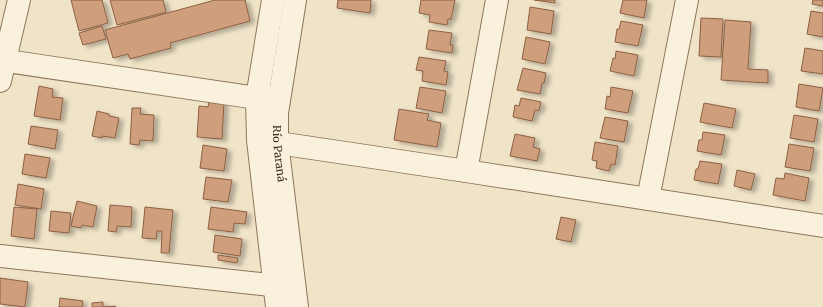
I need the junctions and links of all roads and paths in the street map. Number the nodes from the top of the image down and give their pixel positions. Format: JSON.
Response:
{"nodes":[{"id":1,"x":19,"y":0,"type":"edge"},
{"id":2,"x":273,"y":0,"type":"edge"},
{"id":3,"x":295,"y":0,"type":"edge"},
{"id":4,"x":497,"y":0,"type":"edge"},
{"id":5,"x":687,"y":0,"type":"edge"},
{"id":6,"x":2,"y":60,"type":"edge"},
{"id":7,"x":0,"y":81,"type":"edge"},
{"id":8,"x":257,"y":98,"type":"junction"},
{"id":9,"x":279,"y":102,"type":"junction"},
{"id":10,"x":267,"y":141,"type":"junction"},
{"id":11,"x":466,"y":171,"type":"junction"},
{"id":12,"x":648,"y":199,"type":"junction"},
{"id":13,"x":823,"y":226,"type":"edge"},
{"id":14,"x":0,"y":256,"type":"edge"},
{"id":15,"x":288,"y":293,"type":"edge"},
{"id":16,"x":277,"y":307,"type":"edge"}],
"edges":[{"from":1,"to":6,"type":"street"},
{"from":2,"to":8,"type":"street","name":"Río Paraná"},
{"from":3,"to":9,"type":"street","name":"Río Paraná"},
{"from":4,"to":11,"type":"street"},
{"from":5,"to":12,"type":"street"},
{"from":6,"to":7,"type":"street"},
{"from":6,"to":8,"type":"street"},
{"from":8,"to":9,"type":"street"},
{"from":8,"to":10,"type":"street","name":"Río Paraná"},
{"from":9,"to":10,"type":"street","name":"Río Paraná"},
{"from":10,"to":11,"type":"street"},
{"from":10,"to":15,"type":"street","name":"Río Paraná"},
{"from":11,"to":12,"type":"street"},
{"from":12,"to":13,"type":"street"},
{"from":14,"to":15,"type":"street"},
{"from":15,"to":16,"type":"street","name":"Río Paraná"}]}
